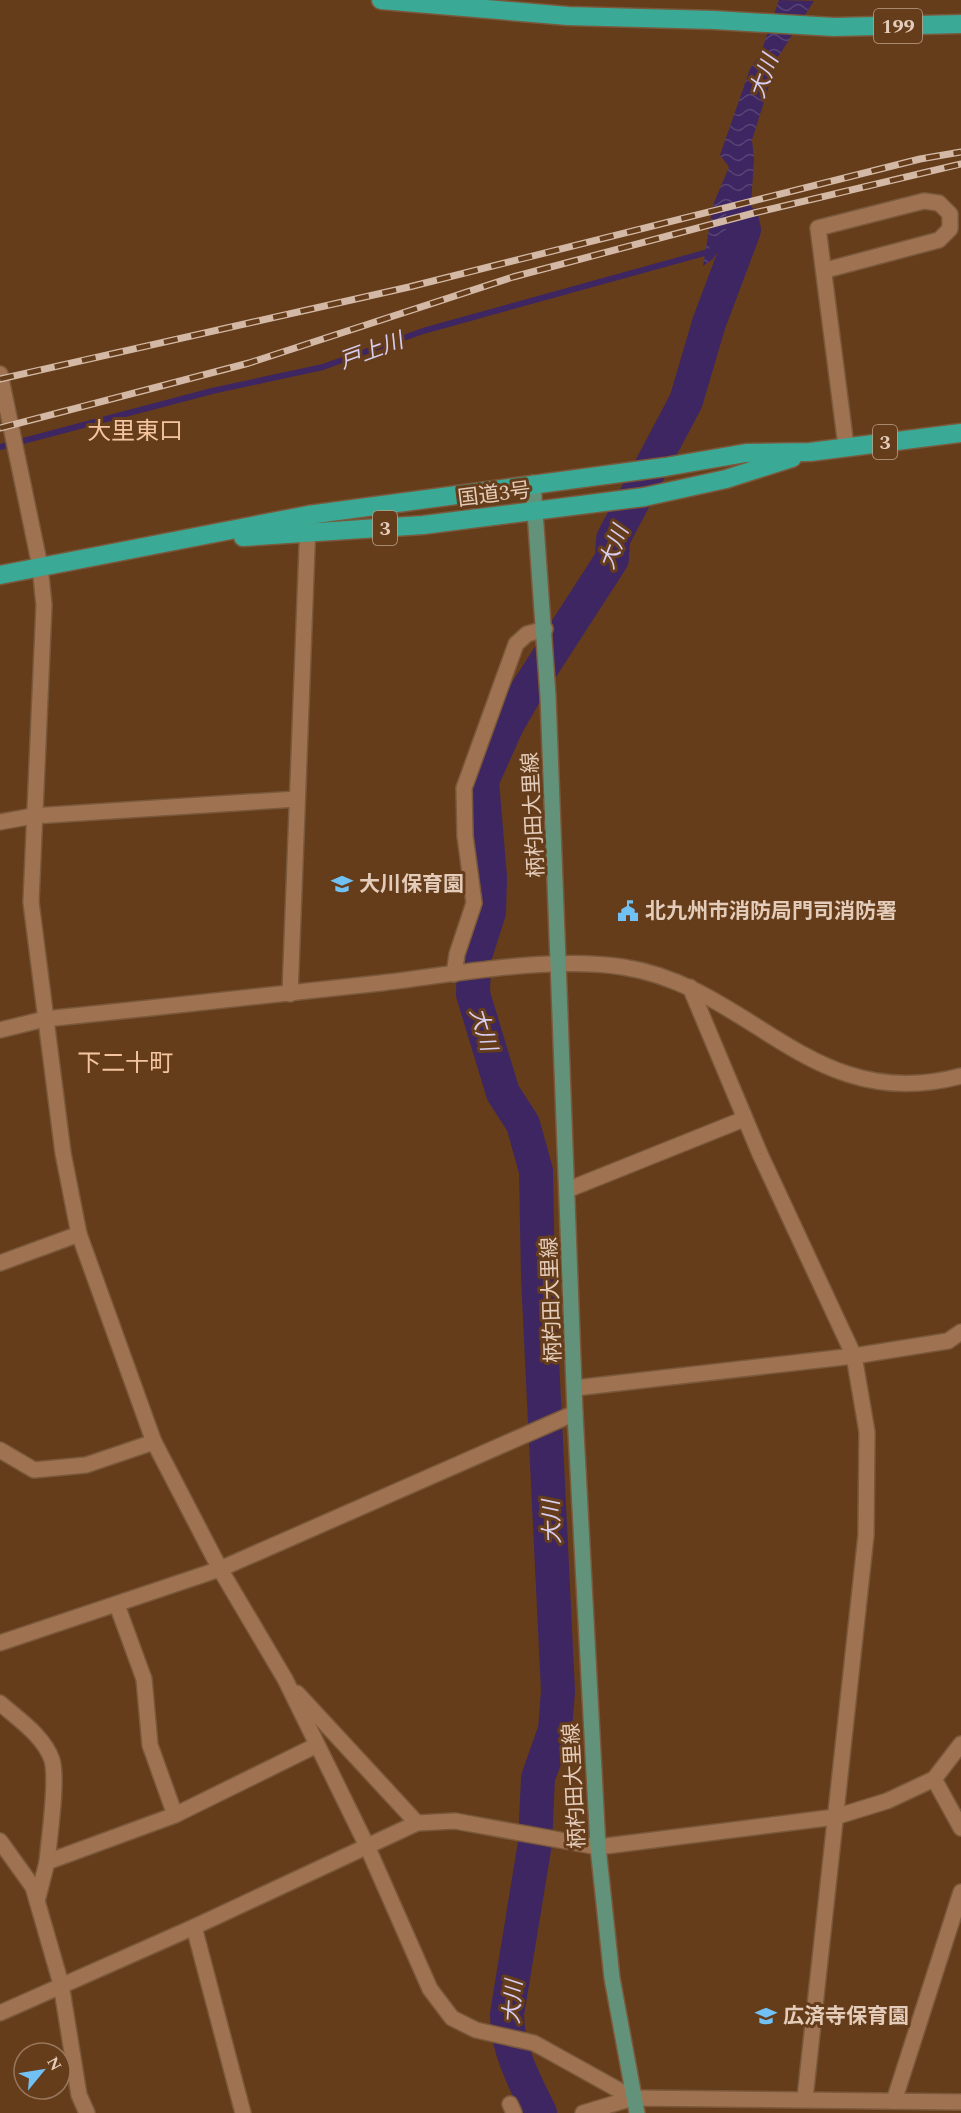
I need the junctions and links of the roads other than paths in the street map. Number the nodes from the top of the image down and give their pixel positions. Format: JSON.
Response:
{"nodes":[{"id":1,"x":381,"y":0,"type":"edge"},
{"id":2,"x":961,"y":24,"type":"edge"},
{"id":3,"x":957,"y":221,"type":"edge"},
{"id":4,"x":825,"y":270,"type":"junction"},
{"id":5,"x":0,"y":374,"type":"edge"},
{"id":6,"x":961,"y":433,"type":"edge"},
{"id":7,"x":846,"y":446,"type":"junction"},
{"id":8,"x":810,"y":452,"type":"junction"},
{"id":9,"x":533,"y":483,"type":"junction"},
{"id":10,"x":537,"y":511,"type":"junction"},
{"id":11,"x":308,"y":515,"type":"junction"},
{"id":12,"x":307,"y":534,"type":"junction"},
{"id":13,"x":178,"y":540,"type":"junction"},
{"id":14,"x":40,"y":566,"type":"junction"},
{"id":15,"x":0,"y":575,"type":"edge"},
{"id":16,"x":544,"y":629,"type":"junction"},
{"id":17,"x":297,"y":799,"type":"junction"},
{"id":18,"x":33,"y":816,"type":"junction"},
{"id":19,"x":0,"y":822,"type":"edge"},
{"id":20,"x":560,"y":964,"type":"junction"},
{"id":21,"x":457,"y":974,"type":"junction"},
{"id":22,"x":690,"y":987,"type":"junction"},
{"id":23,"x":290,"y":994,"type":"junction"},
{"id":24,"x":45,"y":1019,"type":"junction"},
{"id":25,"x":0,"y":1029,"type":"edge"},
{"id":26,"x":961,"y":1076,"type":"edge"},
{"id":27,"x":744,"y":1119,"type":"junction"},
{"id":28,"x":567,"y":1190,"type":"junction"},
{"id":29,"x":80,"y":1234,"type":"junction"},
{"id":30,"x":0,"y":1263,"type":"edge"},
{"id":31,"x":961,"y":1332,"type":"edge"},
{"id":32,"x":854,"y":1356,"type":"junction"},
{"id":33,"x":575,"y":1388,"type":"junction"},
{"id":34,"x":575,"y":1413,"type":"junction"},
{"id":35,"x":154,"y":1442,"type":"junction"},
{"id":36,"x":0,"y":1450,"type":"edge"},
{"id":37,"x":220,"y":1569,"type":"junction"},
{"id":38,"x":117,"y":1605,"type":"junction"},
{"id":39,"x":0,"y":1643,"type":"edge"},
{"id":40,"x":285,"y":1679,"type":"junction"},
{"id":41,"x":0,"y":1702,"type":"edge"},
{"id":42,"x":961,"y":1744,"type":"edge"},
{"id":43,"x":317,"y":1745,"type":"junction"},
{"id":44,"x":934,"y":1779,"type":"junction"},
{"id":45,"x":175,"y":1815,"type":"junction"},
{"id":46,"x":835,"y":1817,"type":"junction"},
{"id":47,"x":417,"y":1823,"type":"junction"},
{"id":48,"x":961,"y":1828,"type":"edge"},
{"id":49,"x":0,"y":1841,"type":"edge"},
{"id":50,"x":367,"y":1846,"type":"junction"},
{"id":51,"x":598,"y":1847,"type":"junction"},
{"id":52,"x":47,"y":1862,"type":"junction"},
{"id":53,"x":961,"y":1893,"type":"edge"},
{"id":54,"x":37,"y":1902,"type":"junction"},
{"id":55,"x":194,"y":1927,"type":"junction"},
{"id":56,"x":61,"y":1984,"type":"junction"},
{"id":57,"x":0,"y":2013,"type":"edge"},
{"id":58,"x":894,"y":2101,"type":"junction"},
{"id":59,"x":961,"y":2102,"type":"edge"},
{"id":60,"x":797,"y":2103,"type":"edge"},
{"id":61,"x":635,"y":2105,"type":"edge"},
{"id":62,"x":87,"y":2113,"type":"edge"},
{"id":63,"x":243,"y":2113,"type":"edge"},
{"id":64,"x":583,"y":2113,"type":"edge"}],
"edges":[{"from":1,"to":2,"type":"highway","number":"199"},
{"from":3,"to":4,"type":"street"},
{"from":3,"to":4,"type":"street"},
{"from":4,"to":7,"type":"street"},
{"from":5,"to":14,"type":"street"},
{"from":6,"to":7,"type":"highway","name":"国道3号","number":"3"},
{"from":7,"to":8,"type":"highway","name":"国道3号","number":"3"},
{"from":8,"to":9,"type":"highway","name":"国道3号","number":"3"},
{"from":8,"to":10,"type":"highway","name":"国道3号","number":"3"},
{"from":9,"to":10,"type":"main road","name":"柄杓田大里線"},
{"from":9,"to":11,"type":"highway","name":"国道3号","number":"3"},
{"from":10,"to":12,"type":"highway","name":"国道3号","number":"3"},
{"from":10,"to":16,"type":"main road","name":"柄杓田大里線"},
{"from":11,"to":12,"type":"street"},
{"from":11,"to":13,"type":"highway","name":"国道3号","number":"3"},
{"from":12,"to":13,"type":"highway","name":"国道3号","number":"3"},
{"from":12,"to":17,"type":"street"},
{"from":13,"to":14,"type":"highway","name":"国道3号","number":"3"},
{"from":14,"to":15,"type":"highway","name":"国道3号","number":"3"},
{"from":14,"to":18,"type":"street"},
{"from":16,"to":20,"type":"main road","name":"柄杓田大里線"},
{"from":16,"to":21,"type":"street"},
{"from":17,"to":18,"type":"street"},
{"from":17,"to":23,"type":"street"},
{"from":18,"to":19,"type":"street"},
{"from":18,"to":24,"type":"street"},
{"from":20,"to":21,"type":"street"},
{"from":20,"to":22,"type":"street"},
{"from":20,"to":28,"type":"main road","name":"柄杓田大里線"},
{"from":21,"to":23,"type":"street"},
{"from":22,"to":26,"type":"street"},
{"from":22,"to":27,"type":"street"},
{"from":23,"to":24,"type":"street"},
{"from":24,"to":25,"type":"street"},
{"from":24,"to":29,"type":"street"},
{"from":27,"to":28,"type":"street"},
{"from":27,"to":32,"type":"street"},
{"from":28,"to":33,"type":"main road","name":"柄杓田大里線"},
{"from":29,"to":30,"type":"street"},
{"from":29,"to":35,"type":"street"},
{"from":31,"to":32,"type":"street"},
{"from":32,"to":33,"type":"street"},
{"from":32,"to":46,"type":"street"},
{"from":33,"to":34,"type":"main road","name":"柄杓田大里線"},
{"from":34,"to":37,"type":"street"},
{"from":34,"to":51,"type":"main road","name":"柄杓田大里線"},
{"from":35,"to":36,"type":"street"},
{"from":35,"to":37,"type":"street"},
{"from":37,"to":38,"type":"street"},
{"from":37,"to":40,"type":"street"},
{"from":38,"to":39,"type":"street"},
{"from":38,"to":45,"type":"street"},
{"from":40,"to":43,"type":"street"},
{"from":40,"to":47,"type":"street"},
{"from":41,"to":52,"type":"street"},
{"from":42,"to":44,"type":"street"},
{"from":43,"to":45,"type":"street"},
{"from":43,"to":50,"type":"street"},
{"from":44,"to":46,"type":"street"},
{"from":44,"to":48,"type":"street"},
{"from":45,"to":52,"type":"street"},
{"from":46,"to":51,"type":"street"},
{"from":46,"to":60,"type":"street"},
{"from":47,"to":50,"type":"street"},
{"from":47,"to":51,"type":"street"},
{"from":49,"to":54,"type":"street"},
{"from":50,"to":55,"type":"street"},
{"from":50,"to":61,"type":"street"},
{"from":51,"to":61,"type":"main road","name":"柄杓田大里線"},
{"from":52,"to":54,"type":"street"},
{"from":53,"to":58,"type":"street"},
{"from":54,"to":56,"type":"street"},
{"from":55,"to":56,"type":"street"},
{"from":55,"to":63,"type":"street"},
{"from":56,"to":57,"type":"street"},
{"from":56,"to":62,"type":"street"},
{"from":58,"to":59,"type":"street"},
{"from":58,"to":60,"type":"street"},
{"from":60,"to":61,"type":"street"},
{"from":61,"to":64,"type":"street"}]}
